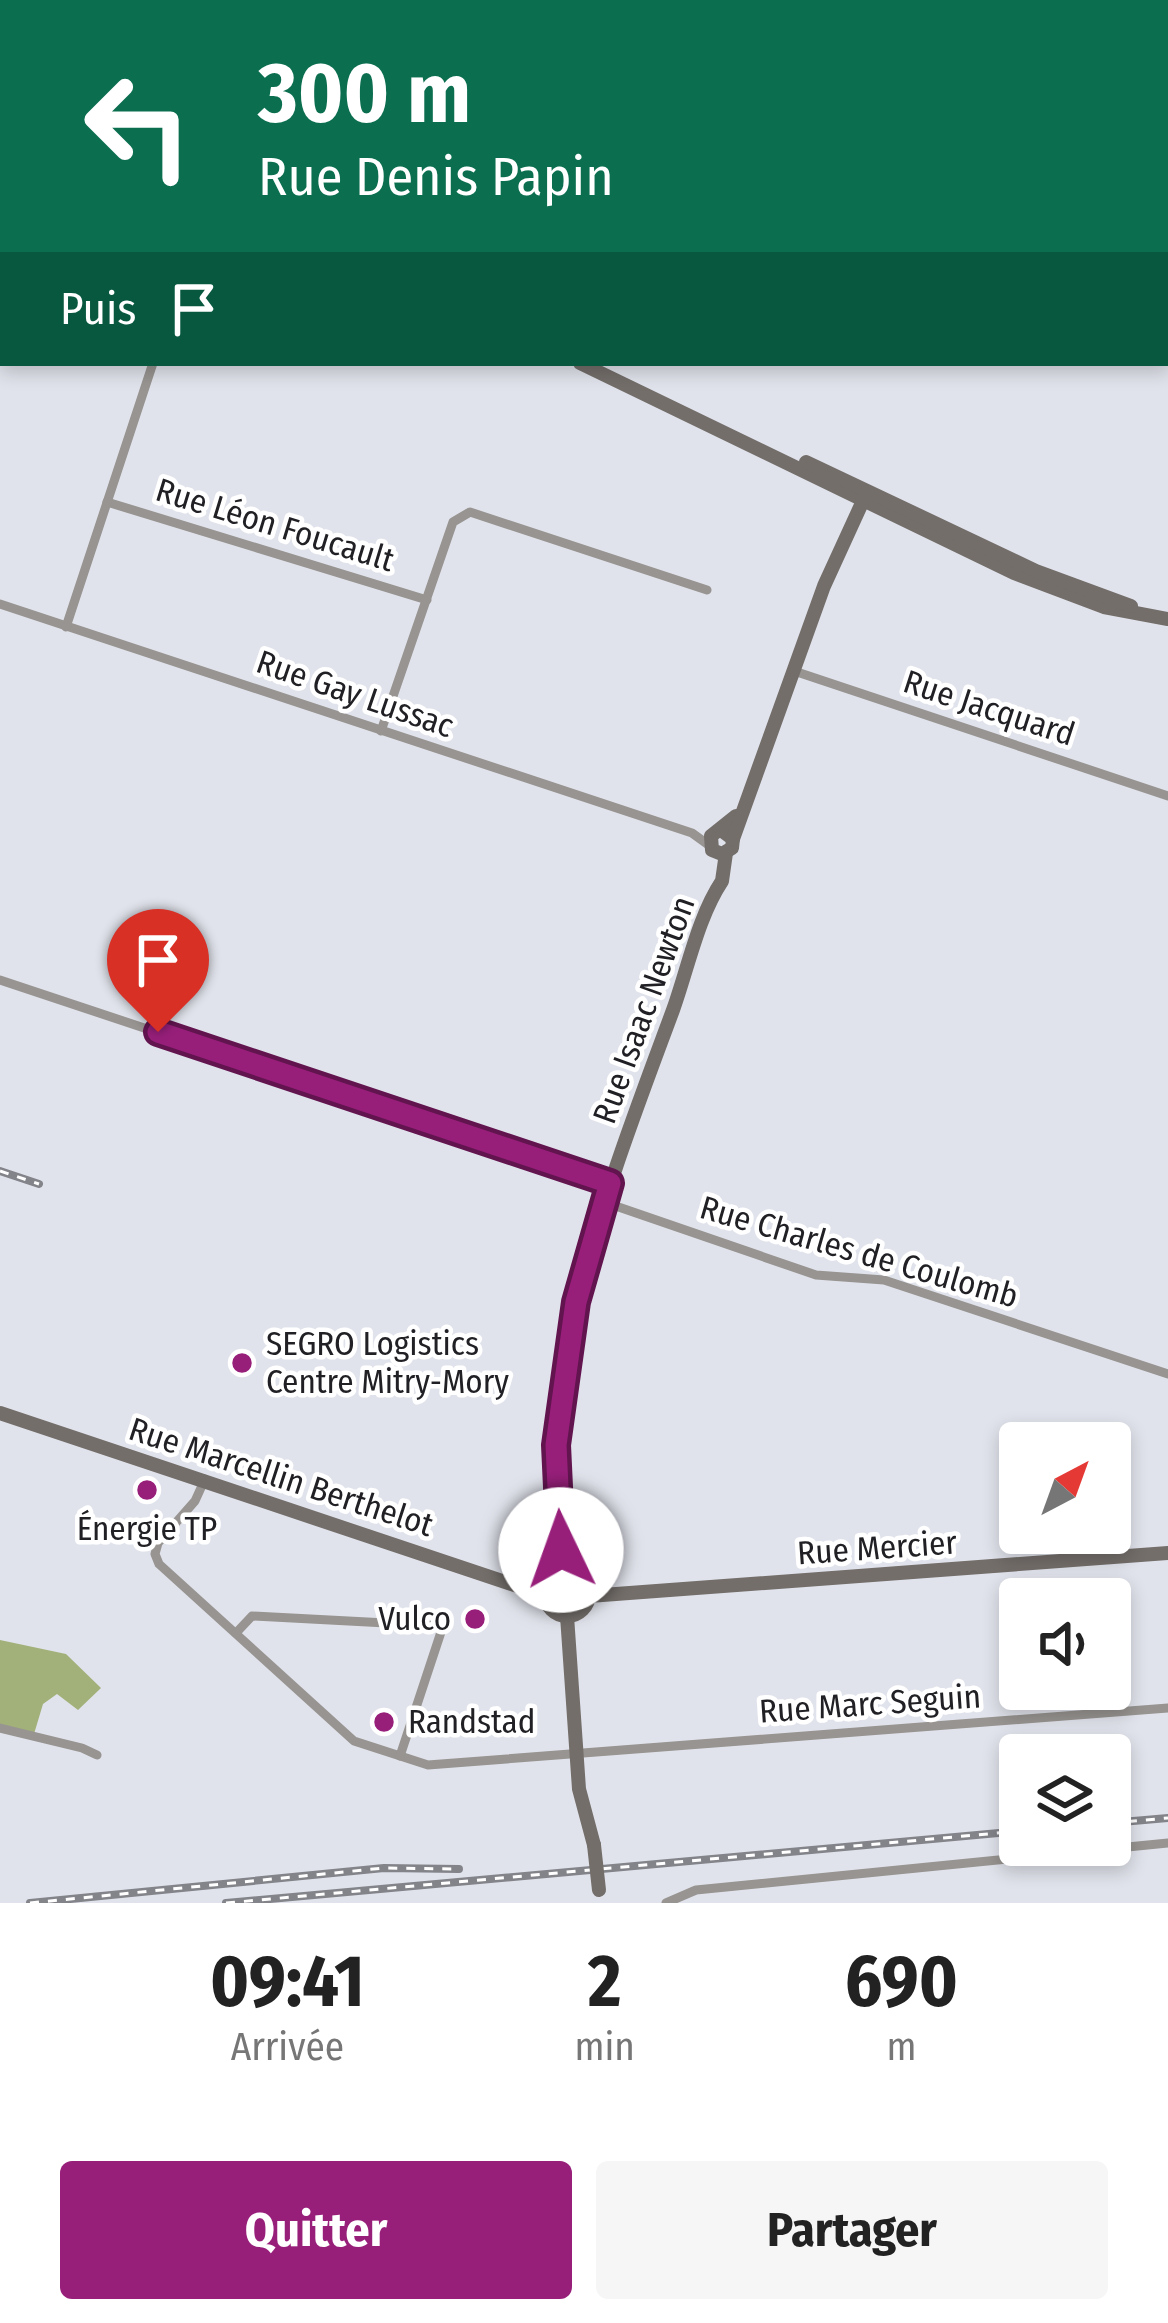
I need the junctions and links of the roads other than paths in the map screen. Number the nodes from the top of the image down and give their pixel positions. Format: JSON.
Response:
{"nodes":[{"id":1,"x":152,"y":366,"type":"edge"},
{"id":2,"x":587,"y":366,"type":"edge"},
{"id":3,"x":866,"y":495,"type":"junction"},
{"id":4,"x":107,"y":502,"type":"junction"},
{"id":5,"x":707,"y":590,"type":"dead end"},
{"id":6,"x":427,"y":600,"type":"junction"},
{"id":7,"x":0,"y":604,"type":"edge"},
{"id":8,"x":1168,"y":619,"type":"edge"},
{"id":9,"x":66,"y":627,"type":"junction"},
{"id":10,"x":794,"y":671,"type":"junction"},
{"id":11,"x":381,"y":731,"type":"junction"},
{"id":12,"x":1168,"y":796,"type":"edge"},
{"id":13,"x":719,"y":842,"type":"junction"},
{"id":14,"x":0,"y":980,"type":"edge"},
{"id":15,"x":610,"y":1183,"type":"junction"},
{"id":16,"x":604,"y":1202,"type":"junction"},
{"id":17,"x":1168,"y":1374,"type":"edge"},
{"id":18,"x":0,"y":1414,"type":"edge"},
{"id":19,"x":205,"y":1479,"type":"junction"},
{"id":20,"x":1168,"y":1553,"type":"edge"},
{"id":21,"x":565,"y":1572,"type":"junction"},
{"id":22,"x":544,"y":1595,"type":"junction"},
{"id":23,"x":589,"y":1596,"type":"junction"},
{"id":24,"x":567,"y":1616,"type":"junction"},
{"id":25,"x":236,"y":1633,"type":"junction"},
{"id":26,"x":1168,"y":1708,"type":"edge"},
{"id":27,"x":0,"y":1728,"type":"edge"},
{"id":28,"x":576,"y":1753,"type":"junction"},
{"id":29,"x":97,"y":1755,"type":"dead end"},
{"id":30,"x":400,"y":1756,"type":"junction"},
{"id":31,"x":1168,"y":1843,"type":"edge"},
{"id":32,"x":599,"y":1897,"type":"edge"},
{"id":33,"x":666,"y":1903,"type":"edge"}],
"edges":[{"from":1,"to":4,"type":"street","name":"Rue Léon Foucault"},
{"from":2,"to":3,"type":"street"},
{"from":3,"to":8,"type":"street"},
{"from":3,"to":10,"type":"street","name":"Rue Isaac Newton"},
{"from":4,"to":6,"type":"street","name":"Rue Léon Foucault"},
{"from":4,"to":9,"type":"street","name":"Rue Léon Foucault"},
{"from":5,"to":6,"type":"street"},
{"from":6,"to":11,"type":"street"},
{"from":7,"to":9,"type":"street","name":"Rue Gay Lussac"},
{"from":9,"to":11,"type":"street","name":"Rue Gay Lussac"},
{"from":10,"to":12,"type":"street","name":"Rue Jacquard"},
{"from":10,"to":13,"type":"street","name":"Rue Isaac Newton"},
{"from":11,"to":13,"type":"street","name":"Rue Gay Lussac"},
{"from":13,"to":15,"type":"street","name":"Rue Isaac Newton"},
{"from":14,"to":15,"type":"street"},
{"from":15,"to":16,"type":"street","name":"Rue Isaac Newton"},
{"from":16,"to":17,"type":"street","name":"Rue Charles de Coulomb"},
{"from":16,"to":21,"type":"street","name":"Rue Isaac Newton"},
{"from":18,"to":19,"type":"street","name":"Rue Marcellin Berthelot"},
{"from":19,"to":22,"type":"street","name":"Rue Marcellin Berthelot"},
{"from":19,"to":25,"type":"street","name":"Rue Marc Seguin"},
{"from":20,"to":23,"type":"street","name":"Rue Mercier"},
{"from":21,"to":22,"type":"street"},
{"from":21,"to":23,"type":"street"},
{"from":22,"to":24,"type":"street"},
{"from":23,"to":24,"type":"street"},
{"from":24,"to":28,"type":"street"},
{"from":25,"to":30,"type":"street","name":"Rue Marc Seguin"},
{"from":25,"to":30,"type":"street"},
{"from":26,"to":28,"type":"street","name":"Rue Marc Seguin"},
{"from":27,"to":29,"type":"street"},
{"from":28,"to":30,"type":"street","name":"Rue Marc Seguin"},
{"from":28,"to":32,"type":"street","bridge":true},
{"from":31,"to":33,"type":"street"}]}
